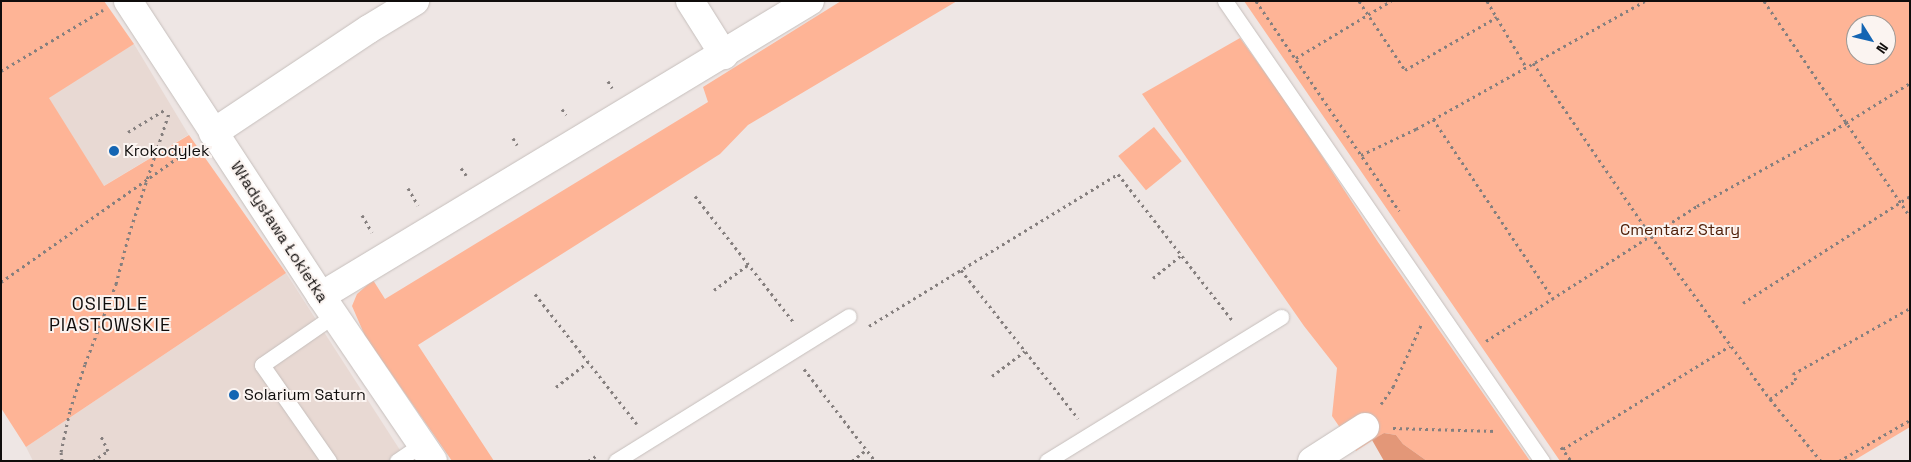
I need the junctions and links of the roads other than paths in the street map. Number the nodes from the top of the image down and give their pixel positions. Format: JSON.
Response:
{"nodes":[{"id":1,"x":415,"y":1,"type":"edge"},
{"id":2,"x":690,"y":1,"type":"edge"},
{"id":3,"x":810,"y":1,"type":"edge"},
{"id":4,"x":1225,"y":1,"type":"edge"},
{"id":5,"x":120,"y":3,"type":"edge"},
{"id":6,"x":724,"y":55,"type":"junction"},
{"id":7,"x":204,"y":139,"type":"junction"},
{"id":8,"x":327,"y":306,"type":"junction"},
{"id":9,"x":849,"y":316,"type":"dead end"},
{"id":10,"x":1281,"y":317,"type":"dead end"},
{"id":11,"x":1365,"y":427,"type":"road end"},
{"id":12,"x":427,"y":453,"type":"edge"},
{"id":13,"x":329,"y":461,"type":"edge"},
{"id":14,"x":397,"y":461,"type":"edge"},
{"id":15,"x":616,"y":461,"type":"edge"},
{"id":16,"x":1047,"y":461,"type":"edge"},
{"id":17,"x":1312,"y":461,"type":"edge"},
{"id":18,"x":1542,"y":461,"type":"edge"}],
"edges":[{"from":1,"to":7,"type":"street"},
{"from":2,"to":6,"type":"street"},
{"from":3,"to":6,"type":"street"},
{"from":4,"to":18,"type":"lane"},
{"from":5,"to":7,"type":"street","name":"Władysława Łokietka"},
{"from":6,"to":8,"type":"street"},
{"from":7,"to":8,"type":"street","name":"Władysława Łokietka"},
{"from":8,"to":12,"type":"street","name":"Władysława Łokietka"},
{"from":8,"to":13,"type":"lane"},
{"from":9,"to":15,"type":"lane"},
{"from":10,"to":16,"type":"lane"},
{"from":11,"to":17,"type":"street"},
{"from":12,"to":14,"type":"lane"}]}
